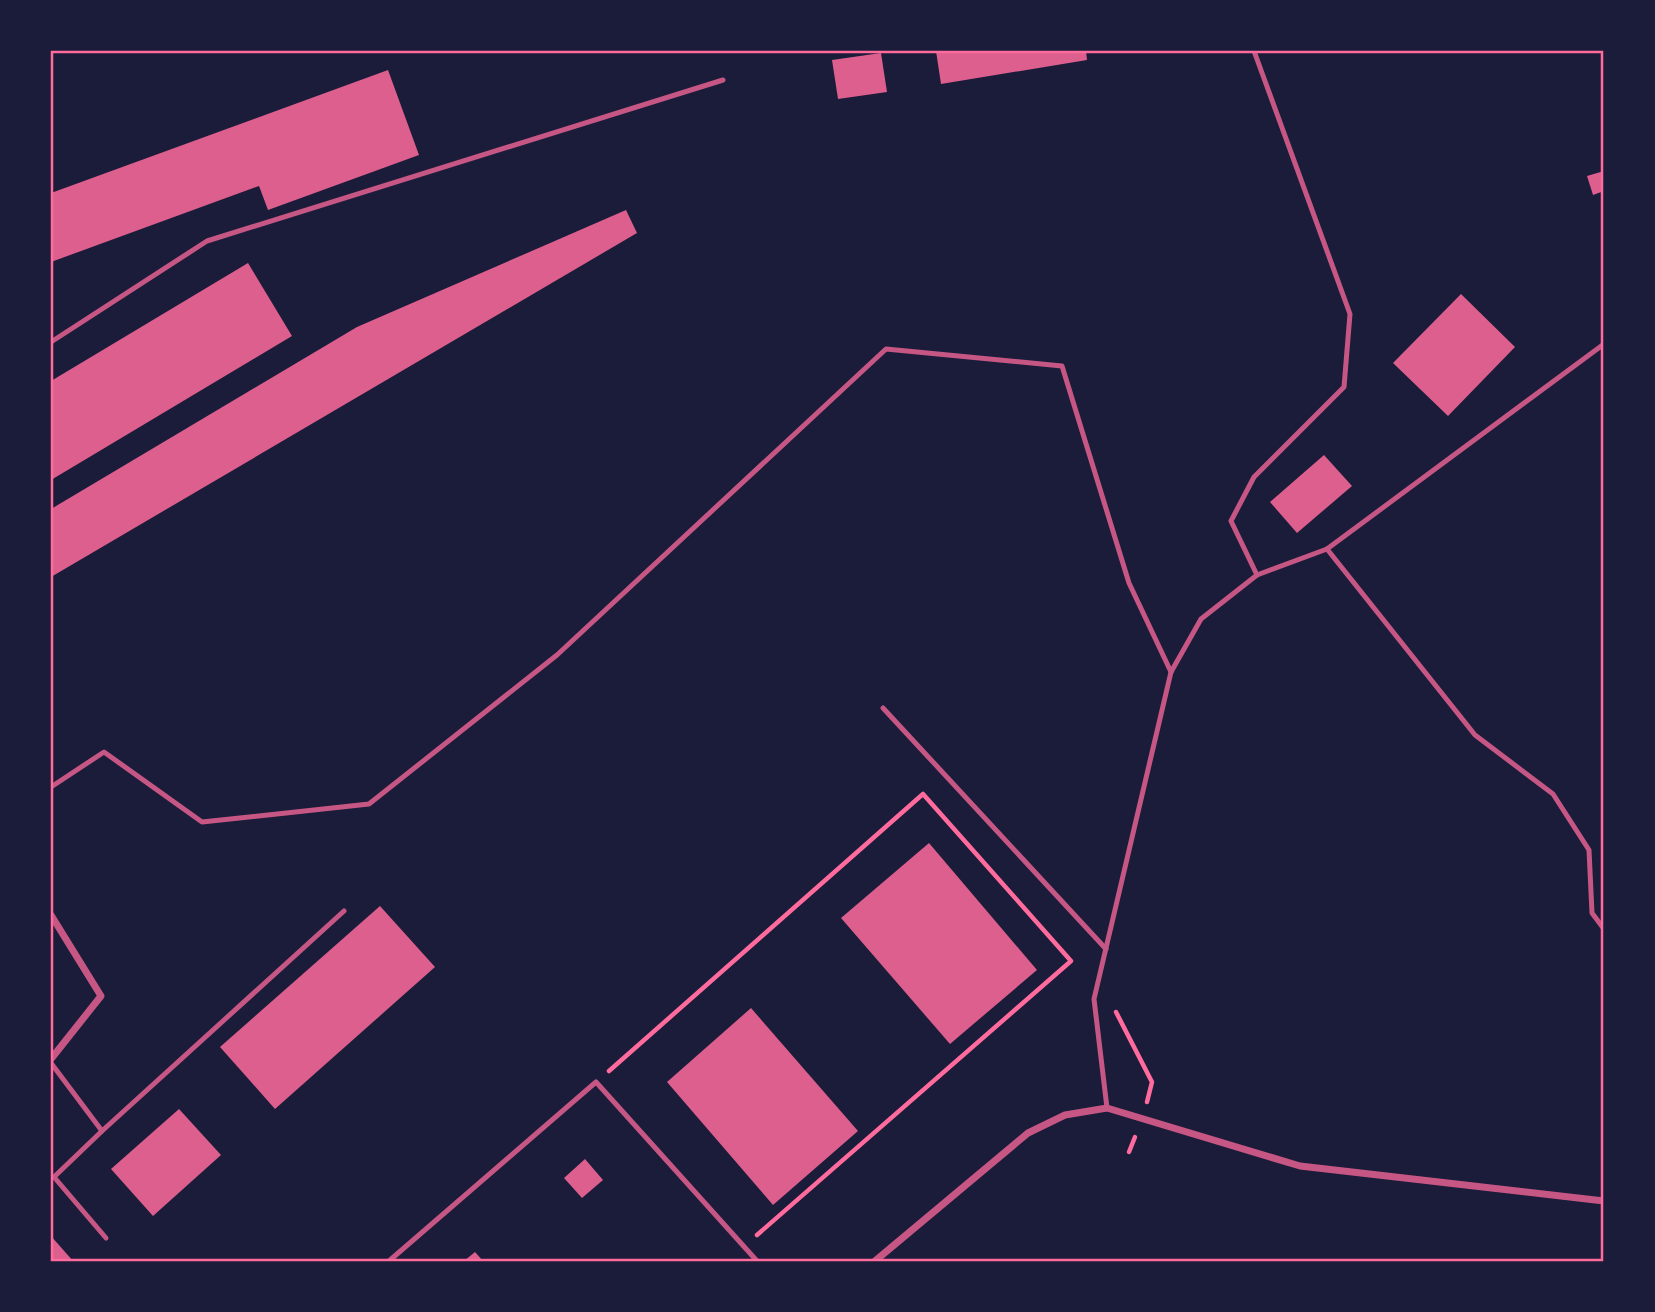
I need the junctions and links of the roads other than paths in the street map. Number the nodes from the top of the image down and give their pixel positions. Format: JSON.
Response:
{"nodes":[{"id":1,"x":1254,"y":51,"type":"edge"},
{"id":2,"x":723,"y":80,"type":"dead end"},
{"id":3,"x":51,"y":342,"type":"edge"},
{"id":4,"x":1604,"y":344,"type":"edge"},
{"id":5,"x":1327,"y":549,"type":"junction"},
{"id":6,"x":1257,"y":575,"type":"junction"},
{"id":7,"x":1171,"y":672,"type":"junction"},
{"id":8,"x":883,"y":708,"type":"dead end"},
{"id":9,"x":51,"y":787,"type":"edge"},
{"id":10,"x":344,"y":911,"type":"dead end"},
{"id":11,"x":51,"y":915,"type":"edge"},
{"id":12,"x":1604,"y":929,"type":"edge"},
{"id":13,"x":1106,"y":948,"type":"junction"},
{"id":14,"x":51,"y":1061,"type":"edge"},
{"id":15,"x":1107,"y":1108,"type":"junction"},
{"id":16,"x":102,"y":1131,"type":"junction"},
{"id":17,"x":1604,"y":1202,"type":"edge"},
{"id":18,"x":106,"y":1238,"type":"dead end"},
{"id":19,"x":389,"y":1261,"type":"edge"},
{"id":20,"x":757,"y":1261,"type":"edge"},
{"id":21,"x":875,"y":1261,"type":"edge"}],
"edges":[{"from":1,"to":6,"type":"lane"},
{"from":2,"to":3,"type":"lane"},
{"from":4,"to":5,"type":"lane"},
{"from":5,"to":6,"type":"lane"},
{"from":5,"to":12,"type":"lane"},
{"from":6,"to":7,"type":"lane"},
{"from":7,"to":9,"type":"lane"},
{"from":7,"to":13,"type":"lane"},
{"from":8,"to":13,"type":"lane"},
{"from":10,"to":16,"type":"lane"},
{"from":11,"to":14,"type":"street"},
{"from":13,"to":15,"type":"lane"},
{"from":14,"to":16,"type":"lane"},
{"from":15,"to":17,"type":"street"},
{"from":15,"to":21,"type":"street"},
{"from":16,"to":18,"type":"lane"},
{"from":19,"to":20,"type":"lane"}]}
